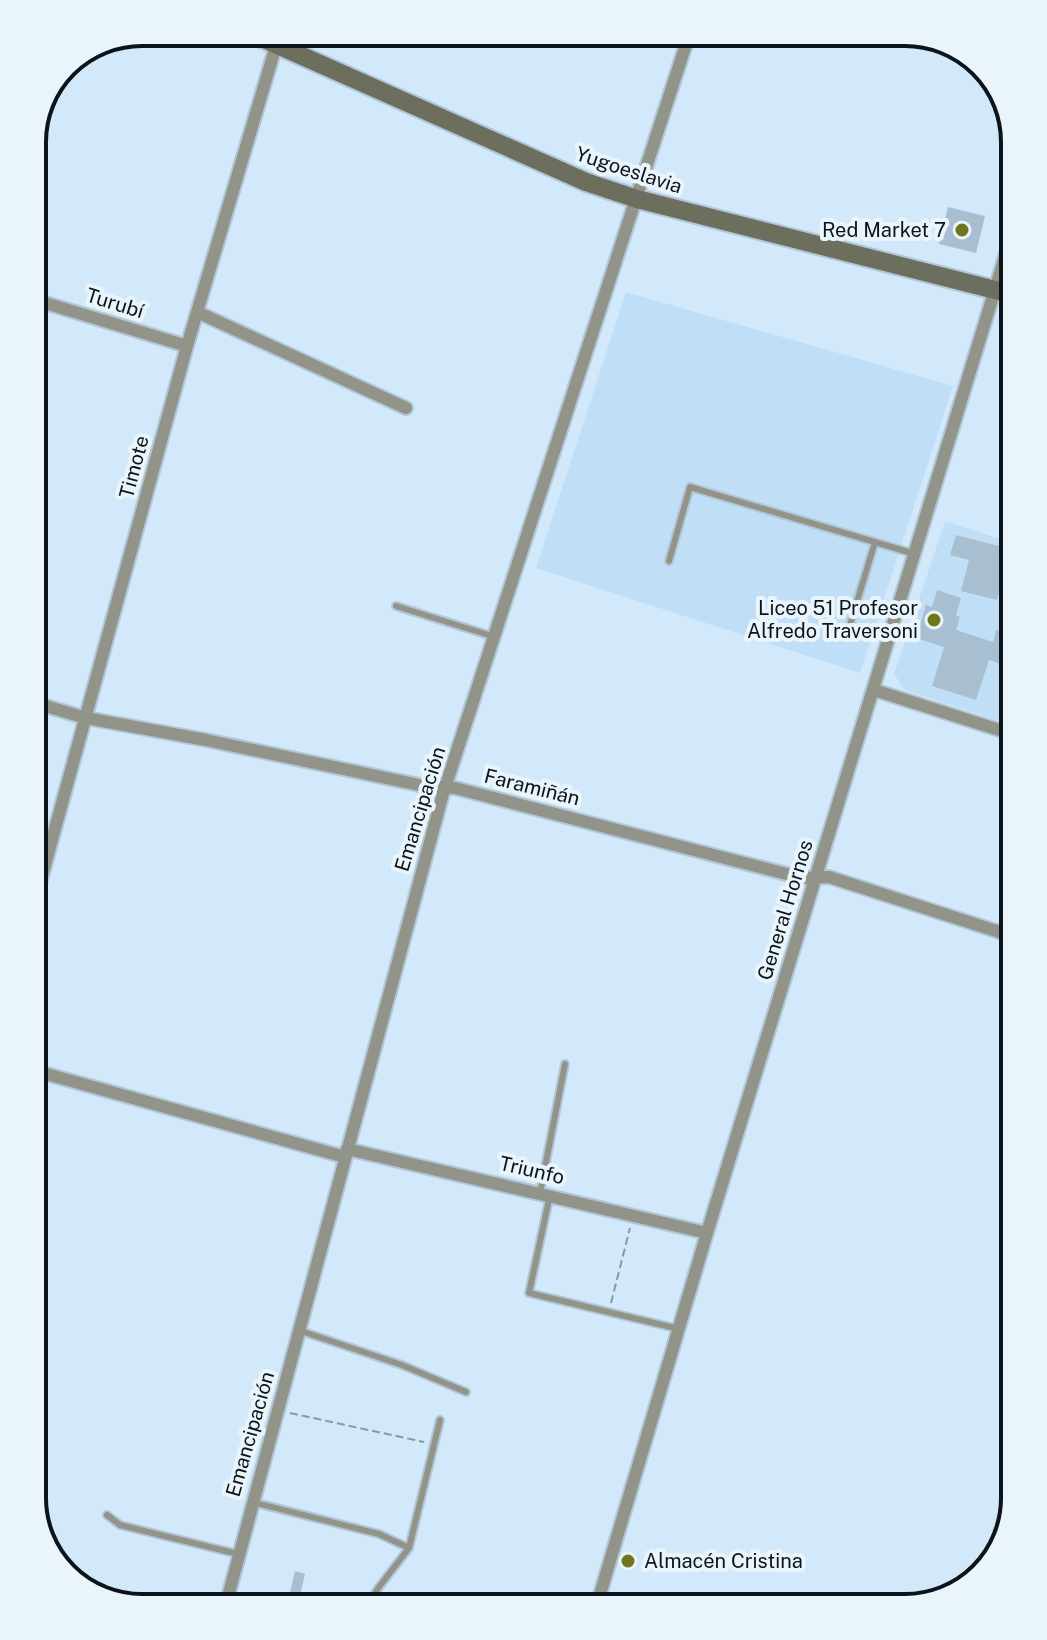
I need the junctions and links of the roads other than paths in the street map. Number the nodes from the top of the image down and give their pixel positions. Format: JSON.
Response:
{"nodes":[{"id":1,"x":276,"y":46,"type":"edge"},
{"id":2,"x":295,"y":46,"type":"edge"},
{"id":3,"x":686,"y":46,"type":"edge"},
{"id":4,"x":637,"y":199,"type":"junction"},
{"id":5,"x":1001,"y":273,"type":"edge"},
{"id":6,"x":996,"y":290,"type":"junction"},
{"id":7,"x":1001,"y":291,"type":"edge"},
{"id":8,"x":46,"y":303,"type":"edge"},
{"id":9,"x":197,"y":312,"type":"junction"},
{"id":10,"x":187,"y":346,"type":"junction"},
{"id":11,"x":406,"y":408,"type":"dead end"},
{"id":12,"x":875,"y":542,"type":"junction"},
{"id":13,"x":915,"y":554,"type":"junction"},
{"id":14,"x":669,"y":561,"type":"dead end"},
{"id":15,"x":396,"y":606,"type":"dead end"},
{"id":16,"x":849,"y":628,"type":"dead end"},
{"id":17,"x":495,"y":637,"type":"junction"},
{"id":18,"x":874,"y":690,"type":"junction"},
{"id":19,"x":46,"y":706,"type":"edge"},
{"id":20,"x":86,"y":718,"type":"junction"},
{"id":21,"x":1001,"y":731,"type":"edge"},
{"id":22,"x":446,"y":788,"type":"junction"},
{"id":23,"x":46,"y":862,"type":"edge"},
{"id":24,"x":817,"y":876,"type":"junction"},
{"id":25,"x":1001,"y":932,"type":"edge"},
{"id":26,"x":565,"y":1064,"type":"dead end"},
{"id":27,"x":46,"y":1074,"type":"edge"},
{"id":28,"x":346,"y":1153,"type":"junction"},
{"id":29,"x":545,"y":1194,"type":"junction"},
{"id":30,"x":707,"y":1233,"type":"junction"},
{"id":31,"x":679,"y":1329,"type":"junction"},
{"id":32,"x":301,"y":1331,"type":"junction"},
{"id":33,"x":466,"y":1392,"type":"dead end"},
{"id":34,"x":440,"y":1420,"type":"dead end"},
{"id":35,"x":251,"y":1502,"type":"junction"},
{"id":36,"x":107,"y":1515,"type":"dead end"},
{"id":37,"x":409,"y":1548,"type":"junction"},
{"id":38,"x":238,"y":1554,"type":"junction"},
{"id":39,"x":228,"y":1594,"type":"edge"},
{"id":40,"x":376,"y":1594,"type":"edge"},
{"id":41,"x":600,"y":1594,"type":"edge"}],
"edges":[{"from":1,"to":9,"type":"street","name":"Timote"},
{"from":2,"to":4,"type":"street","name":"Yugoeslavia"},
{"from":3,"to":4,"type":"street","name":"Emancipación"},
{"from":4,"to":6,"type":"street","name":"Yugoeslavia"},
{"from":4,"to":17,"type":"street","name":"Emancipación"},
{"from":5,"to":6,"type":"street","name":"General Hornos"},
{"from":6,"to":7,"type":"street","name":"Yugoeslavia"},
{"from":6,"to":13,"type":"street","name":"General Hornos"},
{"from":8,"to":10,"type":"street","name":"Turubí"},
{"from":9,"to":10,"type":"street","name":"Timote"},
{"from":9,"to":11,"type":"street"},
{"from":10,"to":20,"type":"street","name":"Timote"},
{"from":12,"to":13,"type":"lane"},
{"from":12,"to":14,"type":"lane"},
{"from":12,"to":16,"type":"lane"},
{"from":13,"to":18,"type":"street","name":"General Hornos"},
{"from":15,"to":17,"type":"lane"},
{"from":17,"to":22,"type":"street","name":"Emancipación"},
{"from":18,"to":21,"type":"street"},
{"from":18,"to":24,"type":"street","name":"General Hornos"},
{"from":19,"to":20,"type":"street","name":"Faramiñán"},
{"from":20,"to":22,"type":"street","name":"Faramiñán"},
{"from":20,"to":23,"type":"street","name":"Timote"},
{"from":22,"to":24,"type":"street","name":"Faramiñán"},
{"from":22,"to":28,"type":"street","name":"Emancipación"},
{"from":24,"to":25,"type":"street","name":"Faramiñán"},
{"from":24,"to":30,"type":"street","name":"General Hornos"},
{"from":26,"to":29,"type":"lane"},
{"from":27,"to":28,"type":"street","name":"Triunfo"},
{"from":28,"to":29,"type":"street","name":"Triunfo"},
{"from":28,"to":32,"type":"street","name":"Emancipación"},
{"from":29,"to":30,"type":"street","name":"Triunfo"},
{"from":29,"to":31,"type":"lane"},
{"from":30,"to":31,"type":"street","name":"General Hornos"},
{"from":31,"to":41,"type":"street","name":"General Hornos"},
{"from":32,"to":33,"type":"lane"},
{"from":32,"to":35,"type":"street","name":"Emancipación"},
{"from":34,"to":37,"type":"lane"},
{"from":35,"to":37,"type":"lane"},
{"from":35,"to":38,"type":"street","name":"Emancipación"},
{"from":36,"to":38,"type":"lane"},
{"from":37,"to":40,"type":"lane"},
{"from":38,"to":39,"type":"street","name":"Emancipación"}]}
